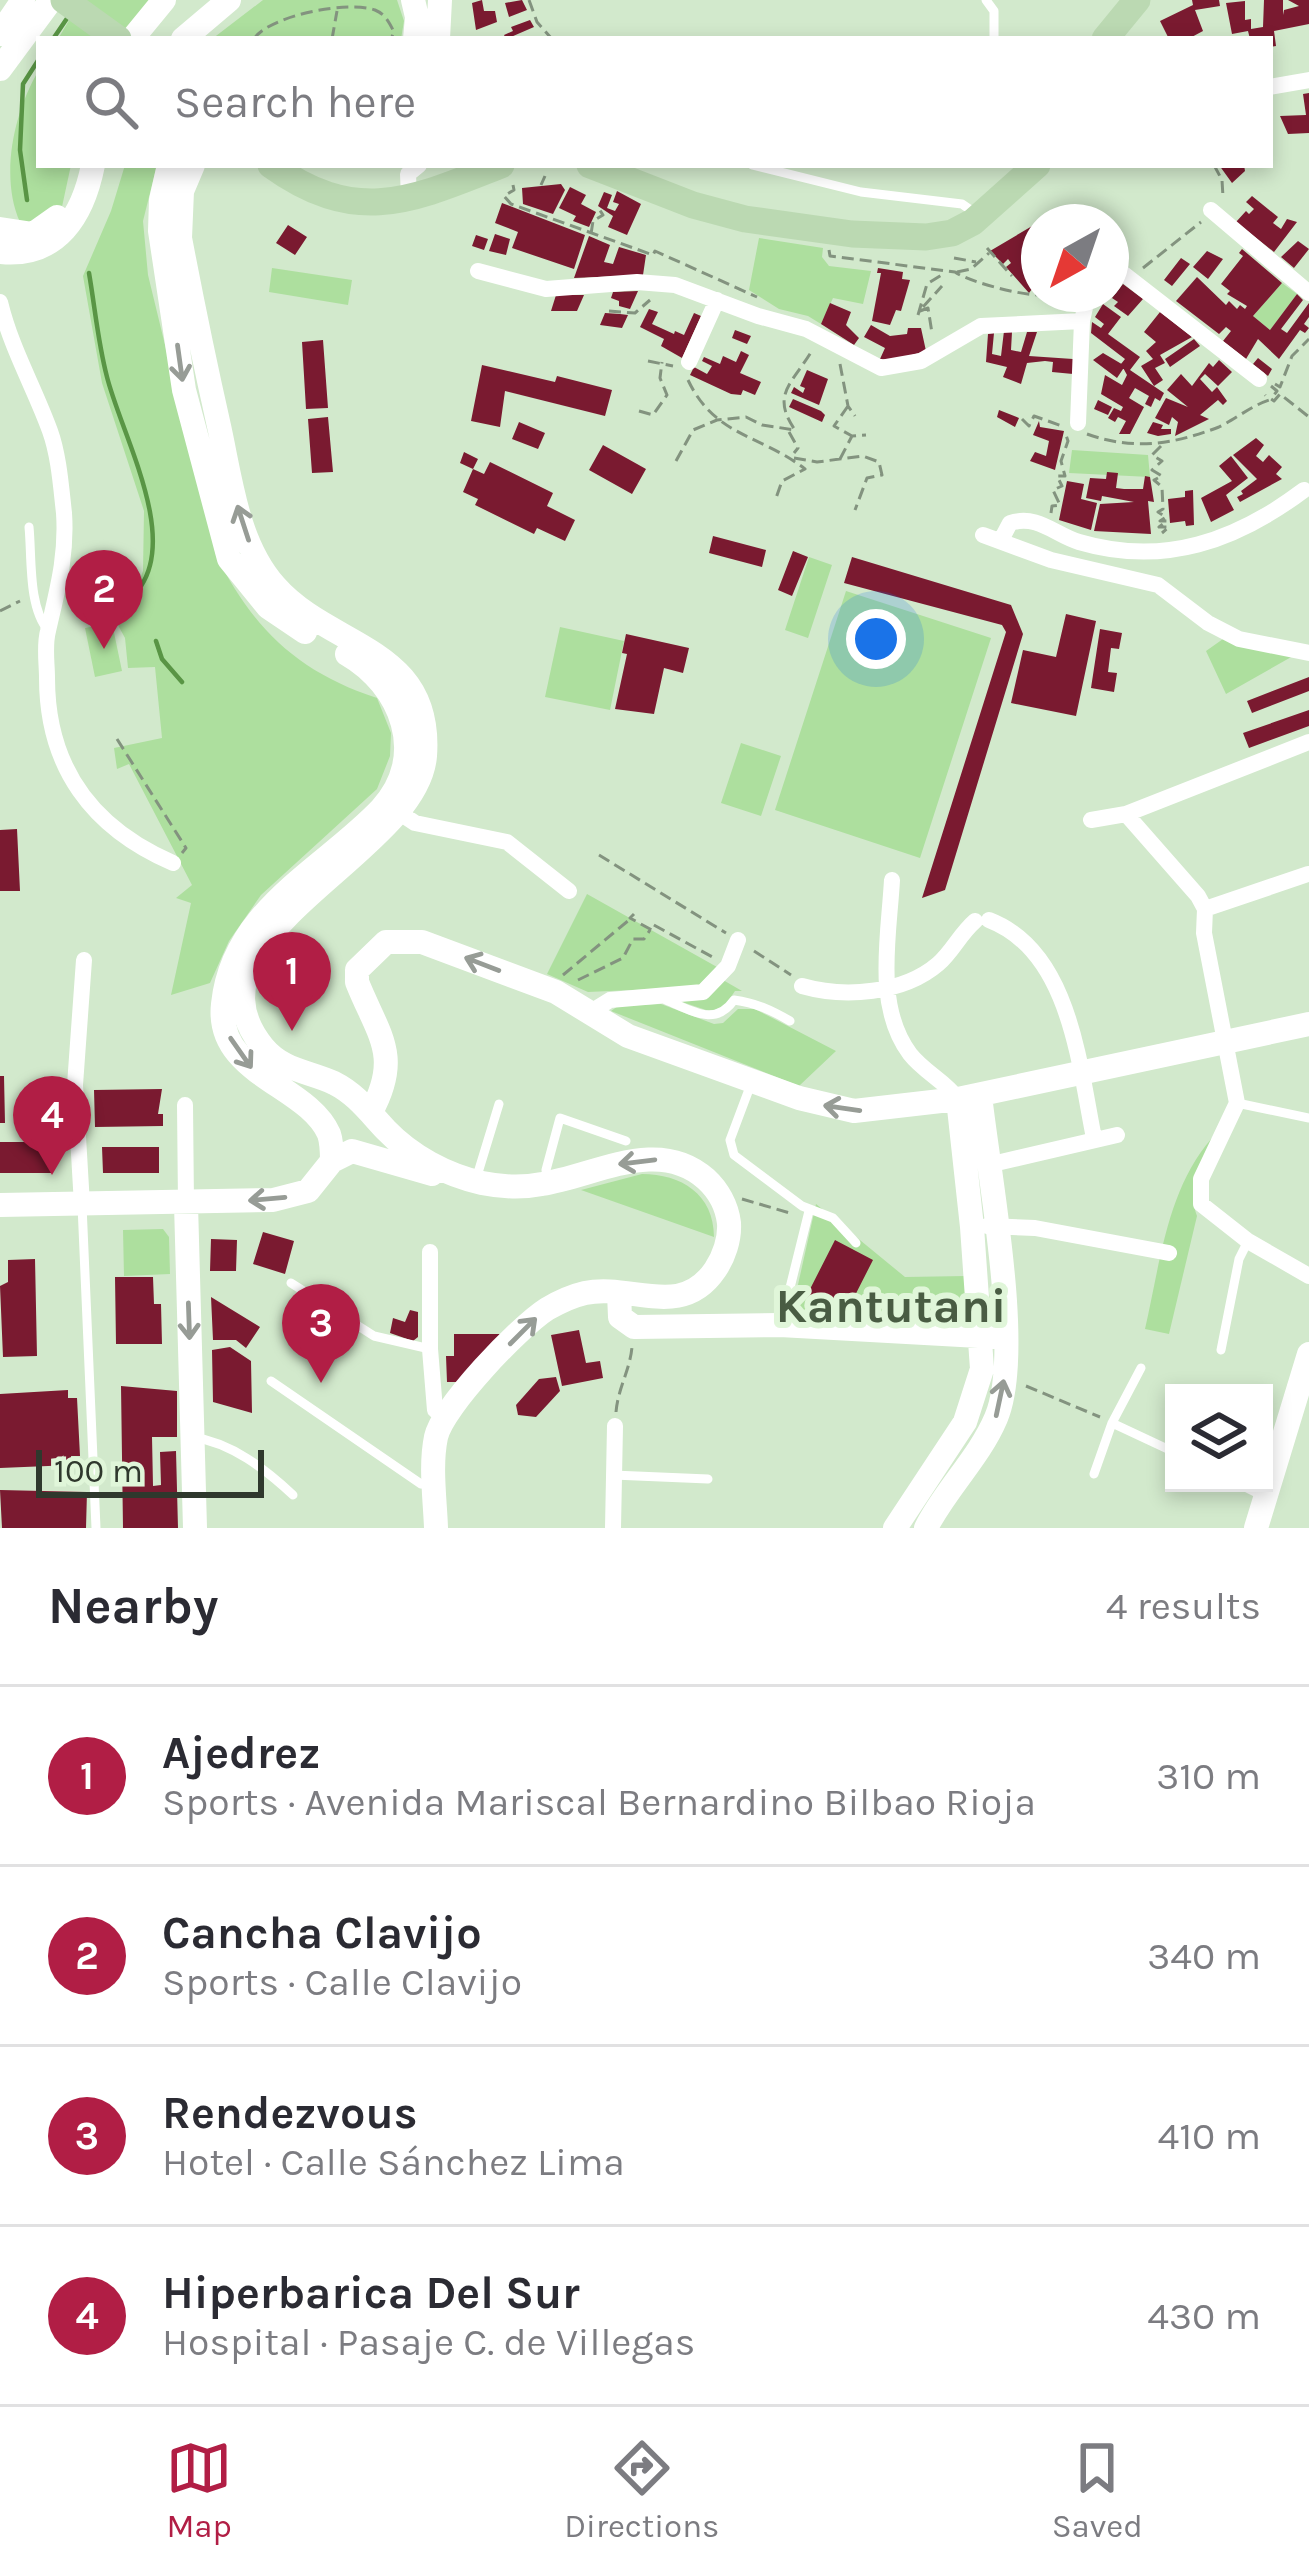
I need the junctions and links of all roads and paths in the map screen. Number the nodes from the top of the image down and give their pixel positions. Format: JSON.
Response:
{"nodes":[{"id":1,"x":23,"y":0,"type":"edge"},
{"id":2,"x":42,"y":0,"type":"edge"},
{"id":3,"x":52,"y":0,"type":"edge"},
{"id":4,"x":64,"y":0,"type":"edge"},
{"id":5,"x":164,"y":0,"type":"edge"},
{"id":6,"x":230,"y":0,"type":"edge"},
{"id":7,"x":413,"y":0,"type":"edge"},
{"id":8,"x":440,"y":0,"type":"edge"},
{"id":9,"x":529,"y":0,"type":"edge"},
{"id":10,"x":986,"y":0,"type":"edge"},
{"id":11,"x":1137,"y":0,"type":"edge"},
{"id":12,"x":338,"y":8,"type":"junction"},
{"id":13,"x":0,"y":34,"type":"edge"},
{"id":14,"x":92,"y":36,"type":"edge"},
{"id":15,"x":114,"y":36,"type":"edge"},
{"id":16,"x":134,"y":36,"type":"edge"},
{"id":17,"x":187,"y":36,"type":"edge"},
{"id":18,"x":257,"y":36,"type":"edge"},
{"id":19,"x":333,"y":36,"type":"edge"},
{"id":20,"x":392,"y":36,"type":"edge"},
{"id":21,"x":415,"y":36,"type":"edge"},
{"id":22,"x":438,"y":36,"type":"edge"},
{"id":23,"x":549,"y":36,"type":"edge"},
{"id":24,"x":994,"y":36,"type":"edge"},
{"id":25,"x":1107,"y":36,"type":"edge"},
{"id":26,"x":0,"y":69,"type":"edge"},
{"id":27,"x":1309,"y":80,"type":"edge"},
{"id":28,"x":1273,"y":86,"type":"edge"},
{"id":29,"x":76,"y":168,"type":"edge"},
{"id":30,"x":92,"y":168,"type":"edge"},
{"id":31,"x":168,"y":168,"type":"edge"},
{"id":32,"x":192,"y":168,"type":"edge"},
{"id":33,"x":415,"y":168,"type":"edge"},
{"id":34,"x":598,"y":168,"type":"edge"},
{"id":35,"x":764,"y":168,"type":"edge"},
{"id":36,"x":1034,"y":168,"type":"edge"},
{"id":37,"x":1216,"y":168,"type":"edge"},
{"id":38,"x":506,"y":174,"type":"edge"},
{"id":39,"x":544,"y":176,"type":"dead end"},
{"id":40,"x":303,"y":178,"type":"edge"},
{"id":41,"x":541,"y":185,"type":"dead end"},
{"id":42,"x":410,"y":198,"type":"junction"},
{"id":43,"x":599,"y":209,"type":"dead end"},
{"id":44,"x":1211,"y":210,"type":"junction"},
{"id":45,"x":978,"y":218,"type":"junction"},
{"id":46,"x":0,"y":229,"type":"edge"},
{"id":47,"x":591,"y":233,"type":"junction"},
{"id":48,"x":0,"y":252,"type":"edge"},
{"id":49,"x":830,"y":256,"type":"dead end"},
{"id":50,"x":954,"y":258,"type":"dead end"},
{"id":51,"x":977,"y":263,"type":"junction"},
{"id":52,"x":1139,"y":271,"type":"dead end"},
{"id":53,"x":478,"y":272,"type":"dead end"},
{"id":54,"x":955,"y":272,"type":"junction"},
{"id":55,"x":944,"y":273,"type":"junction"},
{"id":56,"x":1012,"y":276,"type":"dead end"},
{"id":57,"x":1129,"y":278,"type":"edge"},
{"id":58,"x":942,"y":286,"type":"dead end"},
{"id":59,"x":1309,"y":293,"type":"edge"},
{"id":60,"x":1021,"y":294,"type":"edge"},
{"id":61,"x":656,"y":296,"type":"dead end"},
{"id":62,"x":717,"y":300,"type":"junction"},
{"id":63,"x":0,"y":302,"type":"edge"},
{"id":64,"x":770,"y":306,"type":"dead end"},
{"id":65,"x":610,"y":311,"type":"dead end"},
{"id":66,"x":920,"y":311,"type":"junction"},
{"id":67,"x":1084,"y":312,"type":"edge"},
{"id":68,"x":1082,"y":320,"type":"junction"},
{"id":69,"x":937,"y":334,"type":"dead end"},
{"id":70,"x":1309,"y":339,"type":"edge"},
{"id":71,"x":816,"y":347,"type":"dead end"},
{"id":72,"x":836,"y":359,"type":"dead end"},
{"id":73,"x":648,"y":361,"type":"dead end"},
{"id":74,"x":662,"y":362,"type":"junction"},
{"id":75,"x":687,"y":367,"type":"junction"},
{"id":76,"x":1264,"y":382,"type":"junction"},
{"id":77,"x":848,"y":406,"type":"junction"},
{"id":78,"x":639,"y":411,"type":"dead end"},
{"id":79,"x":855,"y":416,"type":"dead end"},
{"id":80,"x":1309,"y":417,"type":"edge"},
{"id":81,"x":1022,"y":418,"type":"dead end"},
{"id":82,"x":717,"y":420,"type":"junction"},
{"id":83,"x":1078,"y":423,"type":"joint"},
{"id":84,"x":789,"y":430,"type":"junction"},
{"id":85,"x":866,"y":435,"type":"dead end"},
{"id":86,"x":852,"y":436,"type":"junction"},
{"id":87,"x":1161,"y":444,"type":"junction"},
{"id":88,"x":794,"y":458,"type":"junction"},
{"id":89,"x":841,"y":460,"type":"junction"},
{"id":90,"x":676,"y":461,"type":"dead end"},
{"id":91,"x":1304,"y":490,"type":"dead end"},
{"id":92,"x":776,"y":502,"type":"dead end"},
{"id":93,"x":855,"y":510,"type":"dead end"},
{"id":94,"x":29,"y":526,"type":"dead end"},
{"id":95,"x":1050,"y":526,"type":"junction"},
{"id":96,"x":1162,"y":535,"type":"dead end"},
{"id":97,"x":35,"y":593,"type":"junction"},
{"id":98,"x":0,"y":611,"type":"edge"},
{"id":99,"x":48,"y":630,"type":"junction"},
{"id":100,"x":1302,"y":656,"type":"edge"},
{"id":101,"x":118,"y":739,"type":"dead end"},
{"id":102,"x":1309,"y":742,"type":"edge"},
{"id":103,"x":397,"y":802,"type":"junction"},
{"id":104,"x":1126,"y":814,"type":"junction"},
{"id":105,"x":1091,"y":820,"type":"dead end"},
{"id":106,"x":599,"y":855,"type":"dead end"},
{"id":107,"x":173,"y":862,"type":"joint"},
{"id":108,"x":1308,"y":874,"type":"edge"},
{"id":109,"x":892,"y":880,"type":"dead end"},
{"id":110,"x":568,"y":891,"type":"dead end"},
{"id":111,"x":1205,"y":909,"type":"junction"},
{"id":112,"x":650,"y":929,"type":"junction"},
{"id":113,"x":738,"y":940,"type":"junction"},
{"id":114,"x":84,"y":960,"type":"dead end"},
{"id":115,"x":728,"y":966,"type":"junction"},
{"id":116,"x":802,"y":986,"type":"joint"},
{"id":117,"x":887,"y":987,"type":"junction"},
{"id":118,"x":551,"y":990,"type":"junction"},
{"id":119,"x":656,"y":995,"type":"junction"},
{"id":120,"x":590,"y":1013,"type":"junction"},
{"id":121,"x":790,"y":1021,"type":"dead end"},
{"id":122,"x":1309,"y":1024,"type":"edge"},
{"id":123,"x":1226,"y":1042,"type":"junction"},
{"id":124,"x":1080,"y":1073,"type":"junction"},
{"id":125,"x":753,"y":1079,"type":"junction"},
{"id":126,"x":969,"y":1097,"type":"junction"},
{"id":127,"x":1237,"y":1103,"type":"junction"},
{"id":128,"x":499,"y":1104,"type":"dead end"},
{"id":129,"x":185,"y":1106,"type":"dead end"},
{"id":130,"x":371,"y":1112,"type":"junction"},
{"id":131,"x":1309,"y":1118,"type":"edge"},
{"id":132,"x":1117,"y":1135,"type":"dead end"},
{"id":133,"x":1094,"y":1138,"type":"junction"},
{"id":134,"x":626,"y":1141,"type":"dead end"},
{"id":135,"x":332,"y":1161,"type":"junction"},
{"id":136,"x":988,"y":1165,"type":"junction"},
{"id":137,"x":468,"y":1179,"type":"junction"},
{"id":138,"x":548,"y":1184,"type":"junction"},
{"id":139,"x":717,"y":1192,"type":"junction"},
{"id":140,"x":82,"y":1204,"type":"junction"},
{"id":141,"x":186,"y":1204,"type":"junction"},
{"id":142,"x":0,"y":1205,"type":"edge"},
{"id":143,"x":808,"y":1215,"type":"junction"},
{"id":144,"x":984,"y":1226,"type":"junction"},
{"id":145,"x":1248,"y":1241,"type":"junction"},
{"id":146,"x":856,"y":1243,"type":"dead end"},
{"id":147,"x":430,"y":1252,"type":"dead end"},
{"id":148,"x":1169,"y":1253,"type":"dead end"},
{"id":149,"x":1309,"y":1276,"type":"edge"},
{"id":150,"x":291,"y":1283,"type":"dead end"},
{"id":151,"x":619,"y":1293,"type":"junction"},
{"id":152,"x":780,"y":1325,"type":"junction"},
{"id":153,"x":994,"y":1337,"type":"junction"},
{"id":154,"x":430,"y":1349,"type":"junction"},
{"id":155,"x":1221,"y":1350,"type":"dead end"},
{"id":156,"x":1308,"y":1367,"type":"edge"},
{"id":157,"x":630,"y":1368,"type":"dead end"},
{"id":158,"x":1141,"y":1368,"type":"dead end"},
{"id":159,"x":1005,"y":1377,"type":"junction"},
{"id":160,"x":271,"y":1381,"type":"dead end"},
{"id":161,"x":445,"y":1418,"type":"junction"},
{"id":162,"x":1112,"y":1423,"type":"junction"},
{"id":163,"x":615,"y":1426,"type":"joint"},
{"id":164,"x":193,"y":1437,"type":"junction"},
{"id":165,"x":966,"y":1444,"type":"junction"},
{"id":166,"x":1165,"y":1448,"type":"edge"},
{"id":167,"x":1094,"y":1474,"type":"dead end"},
{"id":168,"x":613,"y":1475,"type":"junction"},
{"id":169,"x":708,"y":1479,"type":"dead end"},
{"id":170,"x":434,"y":1485,"type":"junction"},
{"id":171,"x":1256,"y":1492,"type":"edge"},
{"id":172,"x":293,"y":1495,"type":"dead end"},
{"id":173,"x":1266,"y":1497,"type":"junction"},
{"id":174,"x":912,"y":1517,"type":"edge"},
{"id":175,"x":96,"y":1528,"type":"edge"},
{"id":176,"x":195,"y":1528,"type":"edge"},
{"id":177,"x":436,"y":1528,"type":"edge"},
{"id":178,"x":613,"y":1528,"type":"edge"},
{"id":179,"x":895,"y":1528,"type":"edge"},
{"id":180,"x":926,"y":1528,"type":"edge"},
{"id":181,"x":1256,"y":1528,"type":"edge"}],
"edges":[{"from":1,"to":13,"type":"main road"},
{"from":2,"to":14,"type":"main road"},
{"from":3,"to":26,"type":"main road"},
{"from":4,"to":15,"type":"main road"},
{"from":5,"to":16,"type":"main road"},
{"from":6,"to":17,"type":"main road"},
{"from":7,"to":21,"type":"main road"},
{"from":8,"to":22,"type":"main road"},
{"from":9,"to":23,"type":"path"},
{"from":10,"to":24,"type":"lane"},
{"from":11,"to":25,"type":"main road"},
{"from":12,"to":18,"type":"path"},
{"from":12,"to":19,"type":"path"},
{"from":12,"to":20,"type":"path"},
{"from":27,"to":28,"type":"street"},
{"from":29,"to":46,"type":"main road"},
{"from":30,"to":48,"type":"main road"},
{"from":31,"to":103,"type":"main road","one_way":true},
{"from":103,"to":32,"type":"main road","one_way":true},
{"from":33,"to":42,"type":"street"},
{"from":34,"to":45,"type":"main road"},
{"from":35,"to":45,"type":"lane"},
{"from":36,"to":45,"type":"main road"},
{"from":37,"to":44,"type":"path"},
{"from":38,"to":42,"type":"main road"},
{"from":38,"to":47,"type":"path"},
{"from":39,"to":41,"type":"path"},
{"from":40,"to":42,"type":"main road"},
{"from":43,"to":47,"type":"path"},
{"from":44,"to":52,"type":"path"},
{"from":44,"to":59,"type":"street"},
{"from":47,"to":64,"type":"path"},
{"from":49,"to":55,"type":"path"},
{"from":50,"to":51,"type":"path"},
{"from":51,"to":54,"type":"path"},
{"from":51,"to":56,"type":"path"},
{"from":53,"to":62,"type":"street"},
{"from":54,"to":55,"type":"path"},
{"from":54,"to":60,"type":"path"},
{"from":55,"to":66,"type":"path"},
{"from":57,"to":76,"type":"street"},
{"from":58,"to":66,"type":"path"},
{"from":61,"to":65,"type":"path"},
{"from":62,"to":68,"type":"street"},
{"from":62,"to":75,"type":"street"},
{"from":63,"to":99,"type":"street"},
{"from":66,"to":69,"type":"path"},
{"from":67,"to":68,"type":"street"},
{"from":68,"to":83,"type":"street"},
{"from":70,"to":76,"type":"path"},
{"from":71,"to":84,"type":"path"},
{"from":72,"to":77,"type":"path"},
{"from":73,"to":74,"type":"path"},
{"from":74,"to":75,"type":"path"},
{"from":74,"to":78,"type":"path"},
{"from":75,"to":82,"type":"path"},
{"from":76,"to":80,"type":"path"},
{"from":76,"to":87,"type":"path"},
{"from":77,"to":79,"type":"path"},
{"from":77,"to":86,"type":"path"},
{"from":81,"to":95,"type":"path"},
{"from":82,"to":84,"type":"path"},
{"from":82,"to":88,"type":"path"},
{"from":82,"to":90,"type":"path"},
{"from":83,"to":87,"type":"path"},
{"from":84,"to":88,"type":"path"},
{"from":85,"to":86,"type":"path"},
{"from":86,"to":89,"type":"path"},
{"from":87,"to":96,"type":"path"},
{"from":88,"to":89,"type":"path"},
{"from":88,"to":92,"type":"path"},
{"from":89,"to":93,"type":"path"},
{"from":91,"to":95,"type":"street"},
{"from":94,"to":97,"type":"lane"},
{"from":95,"to":100,"type":"street"},
{"from":97,"to":98,"type":"path"},
{"from":97,"to":99,"type":"lane"},
{"from":99,"to":107,"type":"street"},
{"from":101,"to":107,"type":"path"},
{"from":102,"to":104,"type":"street"},
{"from":103,"to":110,"type":"street"},
{"from":103,"to":130,"type":"main road"},
{"from":103,"to":135,"type":"main road","one_way":true},
{"from":104,"to":105,"type":"street"},
{"from":104,"to":111,"type":"street"},
{"from":106,"to":113,"type":"path"},
{"from":108,"to":111,"type":"street"},
{"from":109,"to":117,"type":"street"},
{"from":111,"to":123,"type":"street"},
{"from":112,"to":115,"type":"path"},
{"from":112,"to":118,"type":"path"},
{"from":112,"to":118,"type":"path"},
{"from":113,"to":115,"type":"street"},
{"from":113,"to":116,"type":"path"},
{"from":114,"to":140,"type":"street"},
{"from":115,"to":119,"type":"street"},
{"from":116,"to":117,"type":"street"},
{"from":117,"to":124,"type":"street"},
{"from":117,"to":126,"type":"street"},
{"from":118,"to":120,"type":"main road"},
{"from":118,"to":130,"type":"main road","one_way":true},
{"from":119,"to":120,"type":"street"},
{"from":119,"to":121,"type":"lane"},
{"from":120,"to":125,"type":"main road"},
{"from":122,"to":123,"type":"main road"},
{"from":123,"to":124,"type":"main road"},
{"from":123,"to":127,"type":"street"},
{"from":124,"to":126,"type":"main road"},
{"from":124,"to":133,"type":"street"},
{"from":126,"to":125,"type":"main road","one_way":true},
{"from":125,"to":143,"type":"lane"},
{"from":126,"to":136,"type":"main road"},
{"from":126,"to":144,"type":"main road"},
{"from":127,"to":131,"type":"lane"},
{"from":127,"to":145,"type":"street"},
{"from":128,"to":137,"type":"lane"},
{"from":129,"to":141,"type":"street"},
{"from":130,"to":137,"type":"main road"},
{"from":132,"to":133,"type":"street"},
{"from":133,"to":136,"type":"street"},
{"from":134,"to":138,"type":"lane"},
{"from":135,"to":137,"type":"main road"},
{"from":135,"to":141,"type":"main road","one_way":true},
{"from":136,"to":144,"type":"main road"},
{"from":137,"to":138,"type":"main road"},
{"from":139,"to":138,"type":"main road","one_way":true},
{"from":139,"to":143,"type":"path"},
{"from":139,"to":151,"type":"main road"},
{"from":140,"to":141,"type":"main road"},
{"from":140,"to":142,"type":"main road"},
{"from":140,"to":175,"type":"lane"},
{"from":141,"to":164,"type":"main road","one_way":true},
{"from":143,"to":146,"type":"lane"},
{"from":143,"to":152,"type":"lane"},
{"from":144,"to":148,"type":"street"},
{"from":144,"to":153,"type":"main road"},
{"from":145,"to":149,"type":"street"},
{"from":145,"to":155,"type":"lane"},
{"from":147,"to":154,"type":"street"},
{"from":150,"to":154,"type":"lane"},
{"from":151,"to":152,"type":"main road"},
{"from":161,"to":151,"type":"main road","one_way":true},
{"from":152,"to":153,"type":"main road"},
{"from":153,"to":159,"type":"main road"},
{"from":153,"to":165,"type":"main road"},
{"from":154,"to":161,"type":"street"},
{"from":156,"to":173,"type":"main road"},
{"from":157,"to":163,"type":"path"},
{"from":158,"to":162,"type":"lane"},
{"from":159,"to":162,"type":"path"},
{"from":165,"to":159,"type":"main road","one_way":true},
{"from":160,"to":170,"type":"lane"},
{"from":161,"to":170,"type":"main road"},
{"from":162,"to":166,"type":"lane"},
{"from":162,"to":167,"type":"lane"},
{"from":163,"to":168,"type":"street"},
{"from":164,"to":172,"type":"lane"},
{"from":164,"to":176,"type":"main road"},
{"from":165,"to":174,"type":"main road"},
{"from":165,"to":180,"type":"main road"},
{"from":168,"to":169,"type":"lane"},
{"from":168,"to":178,"type":"street"},
{"from":170,"to":177,"type":"main road"},
{"from":171,"to":173,"type":"lane"},
{"from":173,"to":181,"type":"main road"},
{"from":174,"to":179,"type":"main road"}]}
